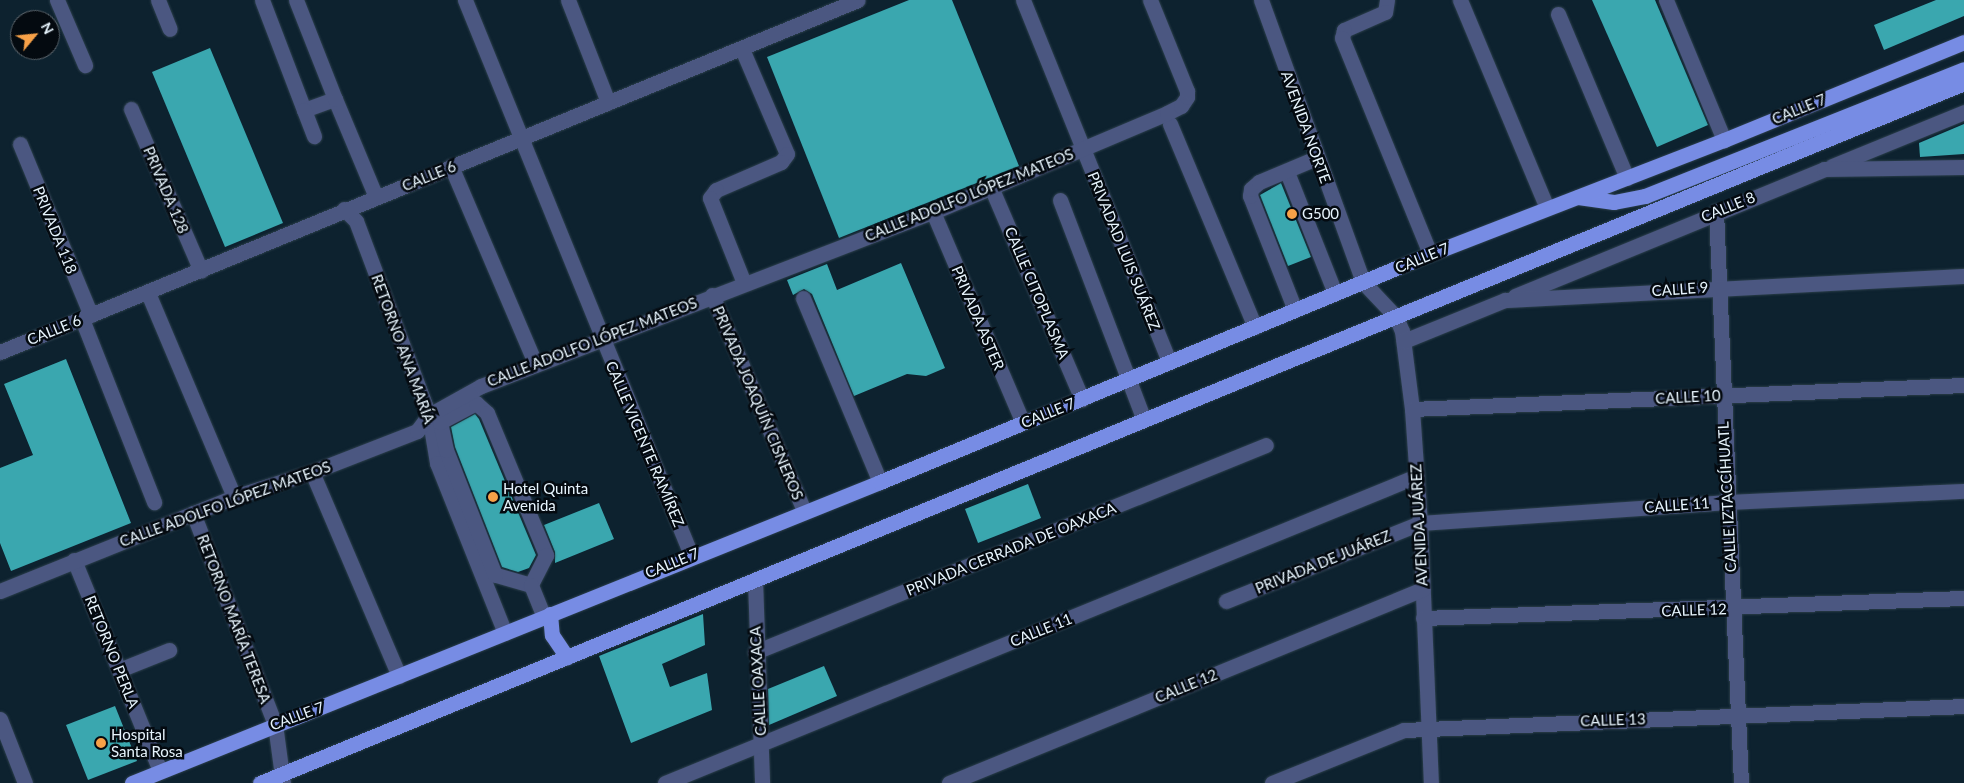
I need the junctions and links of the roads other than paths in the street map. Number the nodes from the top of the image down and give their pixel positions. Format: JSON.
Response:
{"nodes":[{"id":1,"x":57,"y":0,"type":"edge"},
{"id":2,"x":158,"y":0,"type":"edge"},
{"id":3,"x":296,"y":0,"type":"edge"},
{"id":4,"x":465,"y":0,"type":"edge"},
{"id":5,"x":568,"y":0,"type":"edge"},
{"id":6,"x":858,"y":0,"type":"edge"},
{"id":7,"x":1023,"y":0,"type":"edge"},
{"id":8,"x":1150,"y":0,"type":"edge"},
{"id":9,"x":1261,"y":0,"type":"edge"},
{"id":10,"x":1460,"y":0,"type":"edge"},
{"id":11,"x":1666,"y":0,"type":"edge"},
{"id":12,"x":266,"y":1,"type":"edge"},
{"id":13,"x":1387,"y":4,"type":"edge"},
{"id":14,"x":1558,"y":14,"type":"dead end"},
{"id":15,"x":170,"y":29,"type":"dead end"},
{"id":16,"x":1964,"y":42,"type":"edge"},
{"id":17,"x":742,"y":48,"type":"junction"},
{"id":18,"x":85,"y":66,"type":"dead end"},
{"id":19,"x":1964,"y":69,"type":"edge"},
{"id":20,"x":1964,"y":83,"type":"edge"},
{"id":21,"x":335,"y":98,"type":"junction"},
{"id":22,"x":608,"y":102,"type":"junction"},
{"id":23,"x":131,"y":109,"type":"dead end"},
{"id":24,"x":304,"y":110,"type":"junction"},
{"id":25,"x":1964,"y":112,"type":"edge"},
{"id":26,"x":1170,"y":124,"type":"dead end"},
{"id":27,"x":314,"y":136,"type":"dead end"},
{"id":28,"x":520,"y":139,"type":"junction"},
{"id":29,"x":1724,"y":140,"type":"junction"},
{"id":30,"x":20,"y":144,"type":"dead end"},
{"id":31,"x":1082,"y":149,"type":"junction"},
{"id":32,"x":1316,"y":158,"type":"junction"},
{"id":33,"x":451,"y":166,"type":"junction"},
{"id":34,"x":1964,"y":167,"type":"edge"},
{"id":35,"x":1824,"y":170,"type":"junction"},
{"id":36,"x":1286,"y":172,"type":"junction"},
{"id":37,"x":1627,"y":178,"type":"junction"},
{"id":38,"x":991,"y":187,"type":"junction"},
{"id":39,"x":376,"y":197,"type":"junction"},
{"id":40,"x":1577,"y":197,"type":"junction"},
{"id":41,"x":1060,"y":200,"type":"dead end"},
{"id":42,"x":1547,"y":208,"type":"junction"},
{"id":43,"x":344,"y":210,"type":"junction"},
{"id":44,"x":933,"y":212,"type":"junction"},
{"id":45,"x":1716,"y":212,"type":"junction"},
{"id":46,"x":1430,"y":254,"type":"junction"},
{"id":47,"x":201,"y":271,"type":"junction"},
{"id":48,"x":1964,"y":276,"type":"edge"},
{"id":49,"x":1363,"y":282,"type":"junction"},
{"id":50,"x":744,"y":283,"type":"junction"},
{"id":51,"x":1718,"y":287,"type":"junction"},
{"id":52,"x":148,"y":293,"type":"junction"},
{"id":53,"x":1335,"y":293,"type":"junction"},
{"id":54,"x":712,"y":295,"type":"junction"},
{"id":55,"x":803,"y":298,"type":"dead end"},
{"id":56,"x":1505,"y":300,"type":"junction"},
{"id":57,"x":1295,"y":310,"type":"junction"},
{"id":58,"x":1396,"y":316,"type":"junction"},
{"id":59,"x":86,"y":317,"type":"junction"},
{"id":60,"x":1255,"y":327,"type":"junction"},
{"id":61,"x":600,"y":339,"type":"junction"},
{"id":62,"x":1404,"y":341,"type":"junction"},
{"id":63,"x":0,"y":352,"type":"edge"},
{"id":64,"x":1170,"y":362,"type":"junction"},
{"id":65,"x":536,"y":365,"type":"junction"},
{"id":66,"x":1128,"y":379,"type":"junction"},
{"id":67,"x":1964,"y":385,"type":"edge"},
{"id":68,"x":1722,"y":396,"type":"junction"},
{"id":69,"x":1082,"y":399,"type":"junction"},
{"id":70,"x":1412,"y":409,"type":"junction"},
{"id":71,"x":429,"y":415,"type":"junction"},
{"id":72,"x":1144,"y":420,"type":"junction"},
{"id":73,"x":1023,"y":423,"type":"junction"},
{"id":74,"x":1266,"y":445,"type":"dead end"},
{"id":75,"x":312,"y":472,"type":"junction"},
{"id":76,"x":1417,"y":476,"type":"junction"},
{"id":77,"x":880,"y":482,"type":"junction"},
{"id":78,"x":1964,"y":491,"type":"edge"},
{"id":79,"x":234,"y":497,"type":"junction"},
{"id":80,"x":154,"y":502,"type":"dead end"},
{"id":81,"x":1728,"y":502,"type":"junction"},
{"id":82,"x":804,"y":511,"type":"junction"},
{"id":83,"x":193,"y":513,"type":"junction"},
{"id":84,"x":1420,"y":523,"type":"junction"},
{"id":85,"x":691,"y":555,"type":"junction"},
{"id":86,"x":74,"y":560,"type":"junction"},
{"id":87,"x":755,"y":580,"type":"junction"},
{"id":88,"x":531,"y":585,"type":"junction"},
{"id":89,"x":1423,"y":589,"type":"junction"},
{"id":90,"x":0,"y":591,"type":"edge"},
{"id":91,"x":1964,"y":598,"type":"edge"},
{"id":92,"x":1226,"y":601,"type":"dead end"},
{"id":93,"x":1733,"y":608,"type":"junction"},
{"id":94,"x":547,"y":616,"type":"junction"},
{"id":95,"x":1424,"y":618,"type":"junction"},
{"id":96,"x":505,"y":632,"type":"junction"},
{"id":97,"x":169,"y":650,"type":"dead end"},
{"id":98,"x":755,"y":652,"type":"junction"},
{"id":99,"x":567,"y":657,"type":"junction"},
{"id":100,"x":119,"y":670,"type":"junction"},
{"id":101,"x":399,"y":676,"type":"junction"},
{"id":102,"x":1964,"y":706,"type":"edge"},
{"id":103,"x":1738,"y":715,"type":"junction"},
{"id":104,"x":0,"y":719,"type":"edge"},
{"id":105,"x":275,"y":724,"type":"junction"},
{"id":106,"x":1430,"y":728,"type":"junction"},
{"id":107,"x":761,"y":745,"type":"junction"},
{"id":108,"x":160,"y":771,"type":"junction"},
{"id":109,"x":283,"y":778,"type":"edge"},
{"id":110,"x":25,"y":783,"type":"edge"},
{"id":111,"x":132,"y":783,"type":"edge"},
{"id":112,"x":260,"y":783,"type":"edge"},
{"id":113,"x":665,"y":783,"type":"edge"},
{"id":114,"x":762,"y":783,"type":"edge"},
{"id":115,"x":949,"y":783,"type":"edge"},
{"id":116,"x":1272,"y":783,"type":"edge"},
{"id":117,"x":1431,"y":783,"type":"edge"},
{"id":118,"x":1741,"y":783,"type":"edge"}],
"edges":[{"from":1,"to":18,"type":"street"},
{"from":2,"to":15,"type":"street"},
{"from":3,"to":21,"type":"street"},
{"from":4,"to":28,"type":"street","name":"CALLE VICENTE RAMÍREZ"},
{"from":5,"to":22,"type":"street"},
{"from":6,"to":17,"type":"street","name":"CALLE 6"},
{"from":7,"to":31,"type":"street","name":"PRIVADAD LUIS SUÁREZ"},
{"from":8,"to":31,"type":"street","name":"CALLE ADOLFO LÓPEZ MATEOS"},
{"from":9,"to":32,"type":"street","name":"AVENIDA NORTE"},
{"from":10,"to":42,"type":"street"},
{"from":11,"to":29,"type":"street"},
{"from":12,"to":24,"type":"street"},
{"from":13,"to":46,"type":"street"},
{"from":14,"to":37,"type":"street"},
{"from":16,"to":29,"type":"main road","name":"CALLE 7"},
{"from":17,"to":22,"type":"street","name":"CALLE 6"},
{"from":17,"to":50,"type":"street"},
{"from":19,"to":40,"type":"main road"},
{"from":20,"to":58,"type":"main road"},
{"from":21,"to":24,"type":"street"},
{"from":21,"to":39,"type":"street"},
{"from":22,"to":28,"type":"street","name":"CALLE 6"},
{"from":23,"to":47,"type":"street","name":"PRIVADA 128"},
{"from":24,"to":27,"type":"street"},
{"from":25,"to":35,"type":"street"},
{"from":26,"to":60,"type":"street"},
{"from":28,"to":33,"type":"street","name":"CALLE 6"},
{"from":28,"to":61,"type":"street","name":"CALLE VICENTE RAMÍREZ"},
{"from":29,"to":37,"type":"main road","name":"CALLE 7"},
{"from":30,"to":59,"type":"street","name":"PRIVADA 118"},
{"from":31,"to":38,"type":"street","name":"CALLE ADOLFO LÓPEZ MATEOS"},
{"from":31,"to":64,"type":"street","name":"PRIVADAD LUIS SUÁREZ"},
{"from":32,"to":36,"type":"street"},
{"from":32,"to":49,"type":"street","name":"AVENIDA NORTE"},
{"from":33,"to":39,"type":"street","name":"CALLE 6"},
{"from":33,"to":65,"type":"street"},
{"from":34,"to":35,"type":"street","name":"CALLE 8"},
{"from":35,"to":45,"type":"street","name":"CALLE 8"},
{"from":36,"to":53,"type":"street"},
{"from":36,"to":57,"type":"street"},
{"from":37,"to":40,"type":"main road","name":"CALLE 7"},
{"from":38,"to":44,"type":"street","name":"CALLE ADOLFO LÓPEZ MATEOS"},
{"from":38,"to":69,"type":"street","name":"CALLE CITOPLASMA"},
{"from":39,"to":43,"type":"street","name":"CALLE 6"},
{"from":40,"to":42,"type":"main road","name":"CALLE 7"},
{"from":41,"to":66,"type":"street"},
{"from":42,"to":46,"type":"main road","name":"CALLE 7"},
{"from":43,"to":47,"type":"street","name":"CALLE 6"},
{"from":43,"to":71,"type":"street","name":"RETORNO ANA MARÍA"},
{"from":44,"to":50,"type":"street","name":"CALLE ADOLFO LÓPEZ MATEOS"},
{"from":44,"to":73,"type":"street","name":"PRIVADA ASTER"},
{"from":45,"to":51,"type":"street","name":"CALLE IZTACCÍHUATL"},
{"from":45,"to":56,"type":"street","name":"CALLE 8"},
{"from":46,"to":49,"type":"main road","name":"CALLE 7"},
{"from":47,"to":52,"type":"street","name":"CALLE 6"},
{"from":48,"to":51,"type":"street","name":"CALLE 9"},
{"from":49,"to":53,"type":"main road","name":"CALLE 7"},
{"from":49,"to":58,"type":"street","name":"AVENIDA JUÁREZ"},
{"from":50,"to":54,"type":"street","name":"CALLE ADOLFO LÓPEZ MATEOS"},
{"from":51,"to":56,"type":"street","name":"CALLE 9"},
{"from":51,"to":68,"type":"street","name":"CALLE IZTACCÍHUATL"},
{"from":52,"to":59,"type":"street","name":"CALLE 6"},
{"from":52,"to":79,"type":"street"},
{"from":53,"to":57,"type":"main road","name":"CALLE 7"},
{"from":54,"to":61,"type":"street","name":"CALLE ADOLFO LÓPEZ MATEOS"},
{"from":54,"to":82,"type":"street","name":"PRIVADA JOAQUÍN CISNEROS"},
{"from":55,"to":77,"type":"street"},
{"from":56,"to":62,"type":"street","name":"CALLE 9"},
{"from":57,"to":60,"type":"main road","name":"CALLE 7"},
{"from":58,"to":62,"type":"street","name":"AVENIDA JUÁREZ"},
{"from":58,"to":72,"type":"main road"},
{"from":59,"to":63,"type":"street","name":"CALLE 6"},
{"from":59,"to":80,"type":"street","name":"PRIVADA 118"},
{"from":60,"to":64,"type":"main road","name":"CALLE 7"},
{"from":61,"to":65,"type":"street","name":"CALLE ADOLFO LÓPEZ MATEOS"},
{"from":61,"to":85,"type":"street","name":"CALLE VICENTE RAMÍREZ"},
{"from":62,"to":70,"type":"street","name":"AVENIDA JUÁREZ"},
{"from":64,"to":66,"type":"main road","name":"CALLE 7"},
{"from":65,"to":71,"type":"street","name":"CALLE ADOLFO LÓPEZ MATEOS"},
{"from":66,"to":69,"type":"main road","name":"CALLE 7"},
{"from":66,"to":72,"type":"street"},
{"from":67,"to":68,"type":"street","name":"CALLE 10"},
{"from":68,"to":70,"type":"street","name":"CALLE 10"},
{"from":68,"to":81,"type":"street","name":"CALLE IZTACCÍHUATL"},
{"from":69,"to":73,"type":"main road","name":"CALLE 7"},
{"from":70,"to":76,"type":"street","name":"AVENIDA JUÁREZ"},
{"from":71,"to":75,"type":"street","name":"CALLE ADOLFO LÓPEZ MATEOS"},
{"from":71,"to":96,"type":"street","name":"RETORNO ANA MARÍA"},
{"from":72,"to":87,"type":"main road"},
{"from":73,"to":77,"type":"main road","name":"CALLE 7"},
{"from":74,"to":98,"type":"street","name":"PRIVADA CERRADA DE OAXACA"},
{"from":75,"to":79,"type":"street","name":"CALLE ADOLFO LÓPEZ MATEOS"},
{"from":75,"to":101,"type":"street"},
{"from":76,"to":84,"type":"street","name":"AVENIDA JUÁREZ"},
{"from":76,"to":107,"type":"street","name":"CALLE 11"},
{"from":77,"to":82,"type":"main road","name":"CALLE 7"},
{"from":78,"to":81,"type":"street","name":"CALLE 11"},
{"from":79,"to":83,"type":"street","name":"CALLE ADOLFO LÓPEZ MATEOS"},
{"from":81,"to":84,"type":"street","name":"CALLE 11"},
{"from":81,"to":93,"type":"street","name":"CALLE IZTACCÍHUATL"},
{"from":82,"to":85,"type":"main road","name":"CALLE 7"},
{"from":83,"to":86,"type":"street","name":"CALLE ADOLFO LÓPEZ MATEOS"},
{"from":83,"to":105,"type":"street","name":"RETORNO MARÍA TERESA"},
{"from":84,"to":89,"type":"street","name":"AVENIDA JUÁREZ"},
{"from":84,"to":92,"type":"street","name":"PRIVADA DE JUÁREZ"},
{"from":85,"to":94,"type":"main road","name":"CALLE 7"},
{"from":86,"to":90,"type":"street","name":"CALLE ADOLFO LÓPEZ MATEOS"},
{"from":86,"to":100,"type":"street","name":"RETORNO PERLA"},
{"from":87,"to":98,"type":"street","name":"CALLE OAXACA"},
{"from":87,"to":99,"type":"main road"},
{"from":88,"to":88,"type":"street"},
{"from":88,"to":94,"type":"street"},
{"from":89,"to":95,"type":"street","name":"AVENIDA JUÁREZ"},
{"from":89,"to":115,"type":"street","name":"CALLE 12"},
{"from":91,"to":93,"type":"street","name":"CALLE 12"},
{"from":93,"to":95,"type":"street","name":"CALLE 12"},
{"from":93,"to":103,"type":"street","name":"CALLE IZTACCÍHUATL"},
{"from":94,"to":96,"type":"main road","name":"CALLE 7"},
{"from":94,"to":99,"type":"main road"},
{"from":95,"to":106,"type":"street","name":"AVENIDA JUÁREZ"},
{"from":96,"to":101,"type":"main road","name":"CALLE 7"},
{"from":97,"to":100,"type":"street"},
{"from":98,"to":107,"type":"street","name":"CALLE OAXACA"},
{"from":99,"to":109,"type":"main road"},
{"from":100,"to":108,"type":"street","name":"RETORNO PERLA"},
{"from":101,"to":105,"type":"main road","name":"CALLE 7"},
{"from":102,"to":103,"type":"street","name":"CALLE 13"},
{"from":103,"to":106,"type":"street","name":"CALLE 13"},
{"from":103,"to":118,"type":"street","name":"CALLE IZTACCÍHUATL"},
{"from":104,"to":110,"type":"street"},
{"from":105,"to":108,"type":"main road","name":"CALLE 7"},
{"from":105,"to":109,"type":"street","name":"RETORNO MARÍA TERESA"},
{"from":106,"to":116,"type":"street","name":"CALLE 13"},
{"from":106,"to":117,"type":"street","name":"AVENIDA JUÁREZ"},
{"from":107,"to":113,"type":"street","name":"CALLE 11"},
{"from":107,"to":114,"type":"street","name":"CALLE OAXACA"},
{"from":108,"to":111,"type":"main road","name":"CALLE 7"},
{"from":109,"to":112,"type":"main road"}]}
